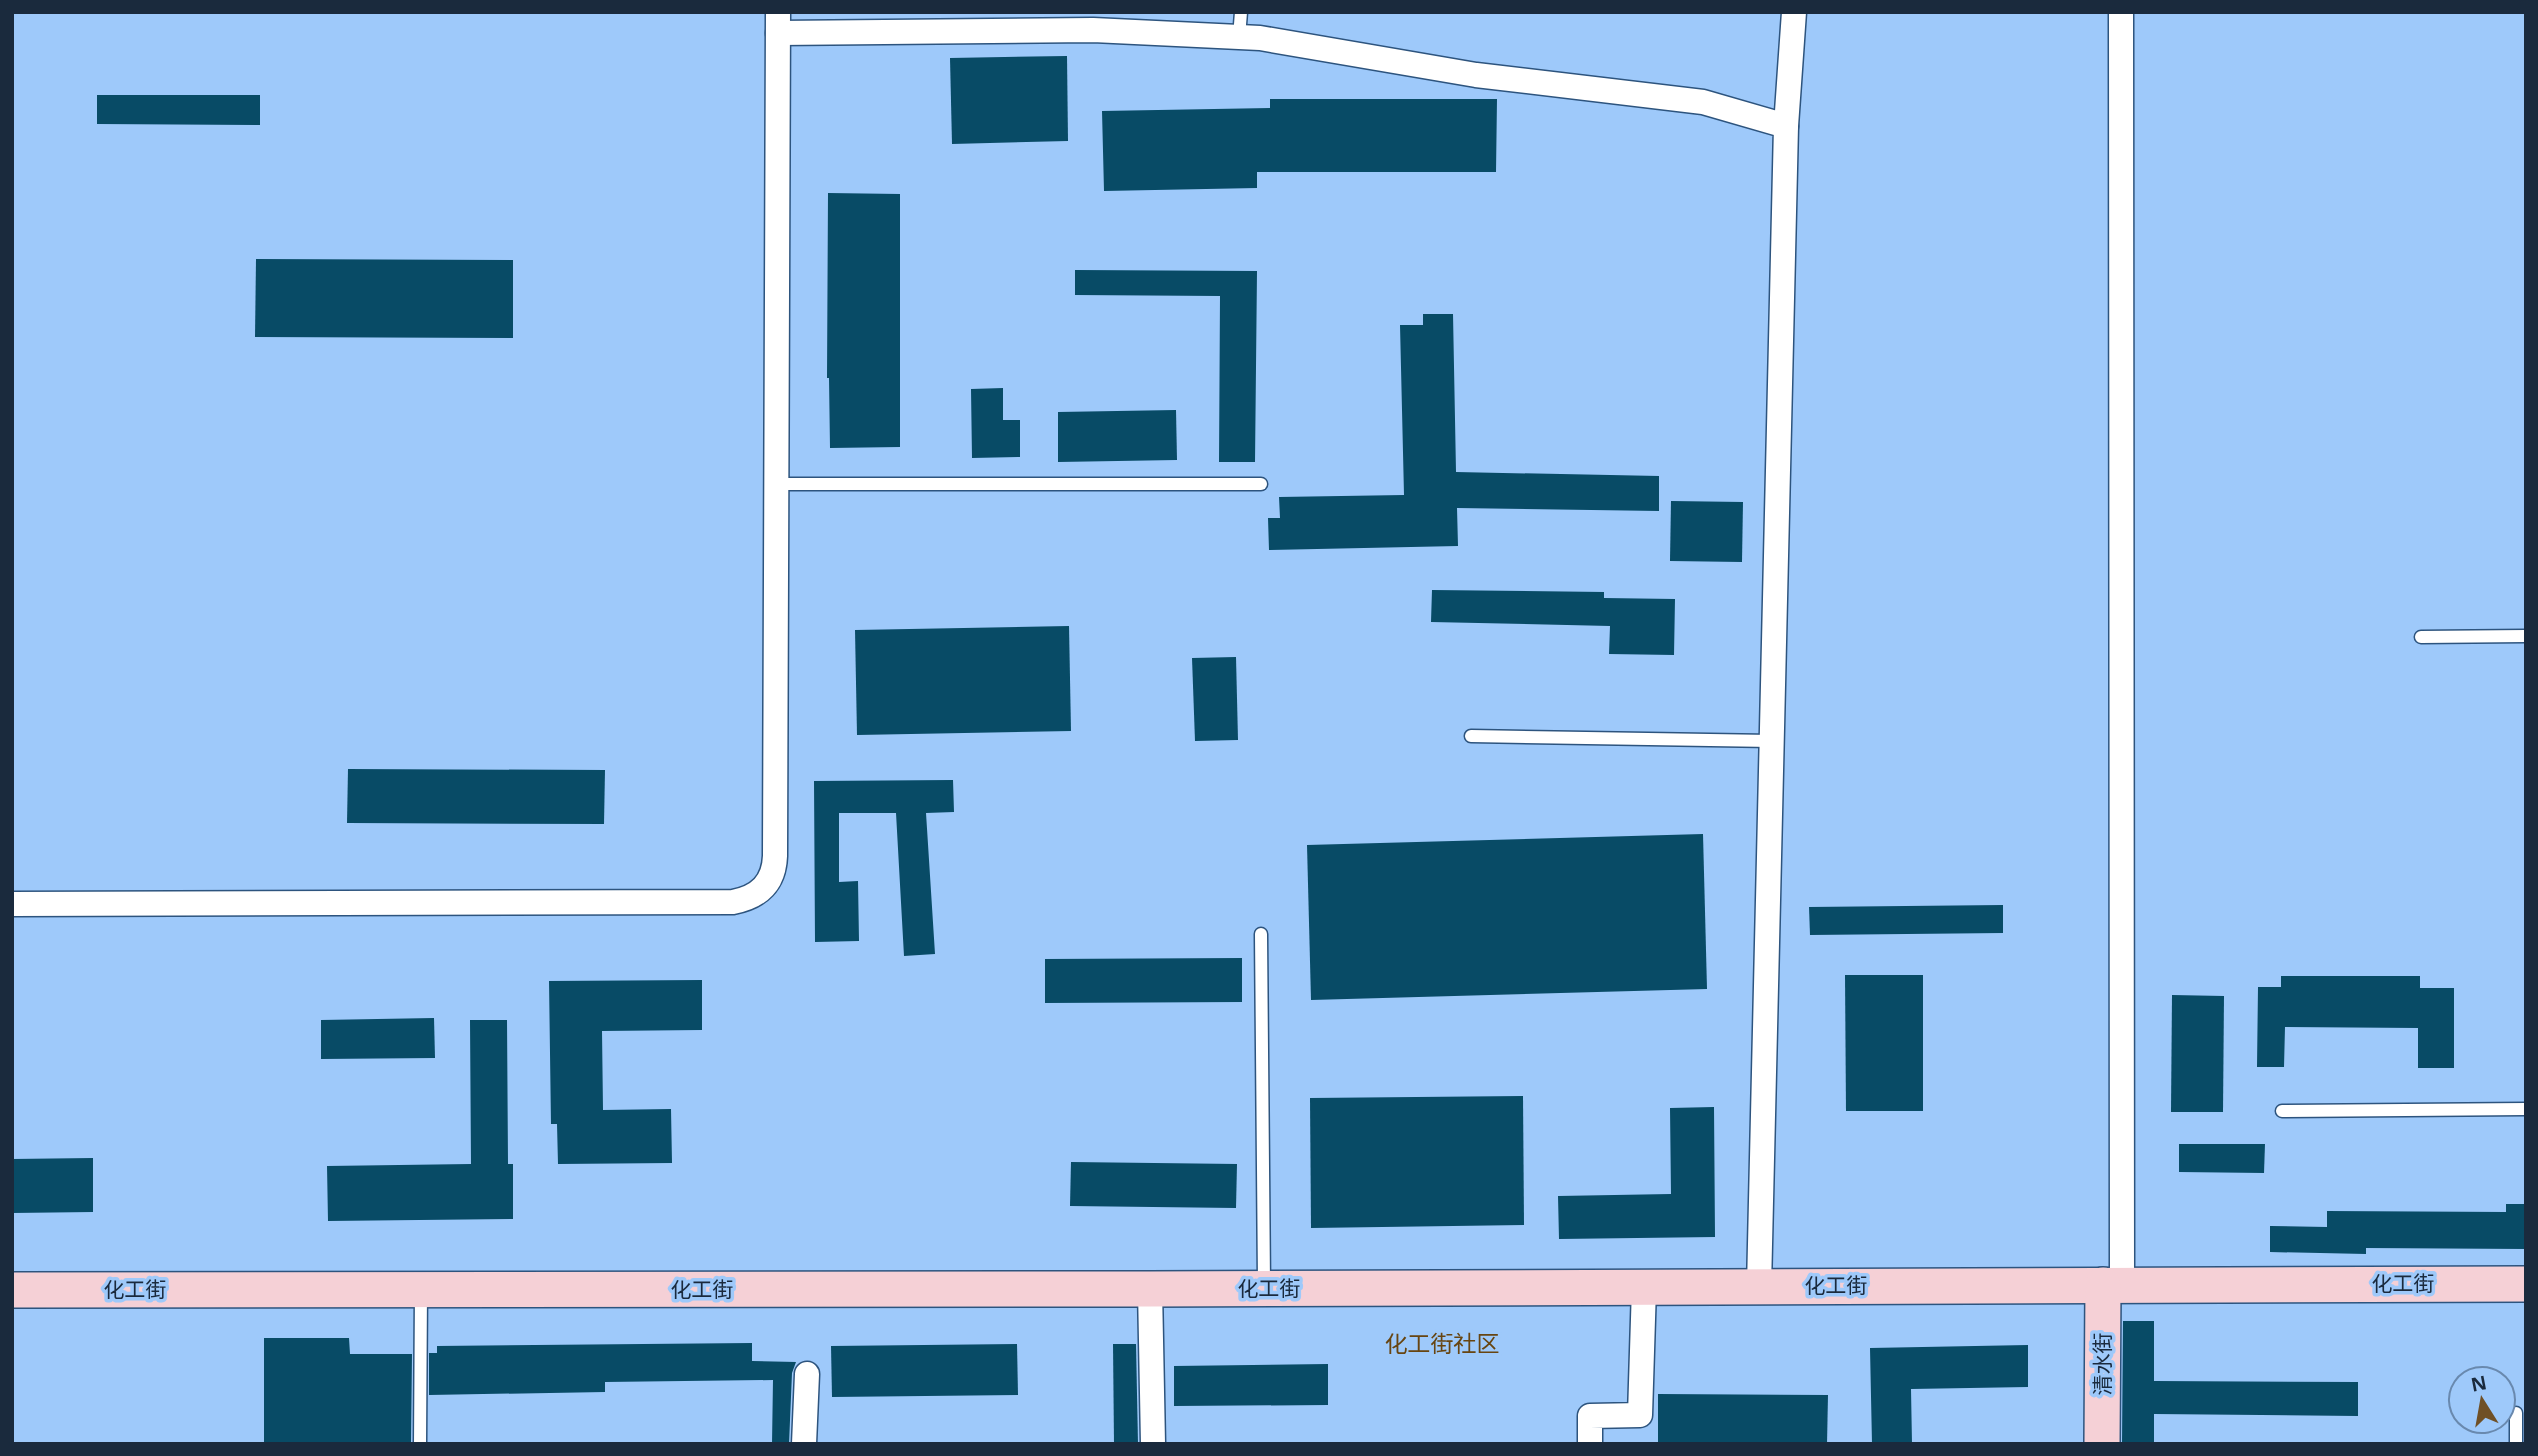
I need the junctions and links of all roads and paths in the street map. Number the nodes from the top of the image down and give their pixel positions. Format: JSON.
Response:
{"nodes":[{"id":1,"x":1241,"y":12,"type":"edge"},
{"id":2,"x":1794,"y":12,"type":"edge"},
{"id":3,"x":2121,"y":12,"type":"edge"},
{"id":4,"x":778,"y":23,"type":"edge"},
{"id":5,"x":1239,"y":37,"type":"junction"},
{"id":6,"x":1786,"y":125,"type":"junction"},
{"id":7,"x":776,"y":484,"type":"junction"},
{"id":8,"x":1261,"y":484,"type":"dead end"},
{"id":9,"x":2526,"y":636,"type":"edge"},
{"id":10,"x":2421,"y":637,"type":"dead end"},
{"id":11,"x":1471,"y":736,"type":"dead end"},
{"id":12,"x":1772,"y":741,"type":"junction"},
{"id":13,"x":12,"y":904,"type":"edge"},
{"id":14,"x":1261,"y":934,"type":"dead end"},
{"id":15,"x":2526,"y":1109,"type":"edge"},
{"id":16,"x":2282,"y":1111,"type":"dead end"},
{"id":17,"x":2526,"y":1284,"type":"edge"},
{"id":18,"x":2112,"y":1285,"type":"junction"},
{"id":19,"x":1644,"y":1287,"type":"junction"},
{"id":20,"x":1759,"y":1287,"type":"junction"},
{"id":21,"x":1150,"y":1289,"type":"junction"},
{"id":22,"x":1264,"y":1289,"type":"junction"},
{"id":23,"x":12,"y":1290,"type":"edge"},
{"id":24,"x":421,"y":1290,"type":"junction"},
{"id":25,"x":807,"y":1374,"type":"dead end"},
{"id":26,"x":420,"y":1444,"type":"edge"},
{"id":27,"x":804,"y":1444,"type":"edge"},
{"id":28,"x":1153,"y":1444,"type":"edge"},
{"id":29,"x":1590,"y":1444,"type":"edge"},
{"id":30,"x":2102,"y":1444,"type":"edge"}],
"edges":[{"from":1,"to":5,"type":"lane"},
{"from":2,"to":6,"type":"street"},
{"from":3,"to":18,"type":"street"},
{"from":4,"to":5,"type":"street"},
{"from":4,"to":7,"type":"street"},
{"from":5,"to":6,"type":"street"},
{"from":6,"to":12,"type":"street"},
{"from":7,"to":8,"type":"lane"},
{"from":7,"to":13,"type":"street"},
{"from":9,"to":10,"type":"lane"},
{"from":11,"to":12,"type":"lane"},
{"from":12,"to":20,"type":"street"},
{"from":14,"to":22,"type":"lane"},
{"from":15,"to":16,"type":"lane"},
{"from":17,"to":18,"type":"street","name":"化工街"},
{"from":18,"to":20,"type":"street","name":"化工街"},
{"from":18,"to":30,"type":"street","name":"清水街"},
{"from":19,"to":20,"type":"street","name":"化工街"},
{"from":19,"to":22,"type":"street","name":"化工街"},
{"from":19,"to":29,"type":"street"},
{"from":21,"to":22,"type":"street","name":"化工街"},
{"from":21,"to":24,"type":"street","name":"化工街"},
{"from":21,"to":28,"type":"street"},
{"from":23,"to":24,"type":"street","name":"化工街"},
{"from":24,"to":26,"type":"lane"},
{"from":25,"to":27,"type":"street"}]}
